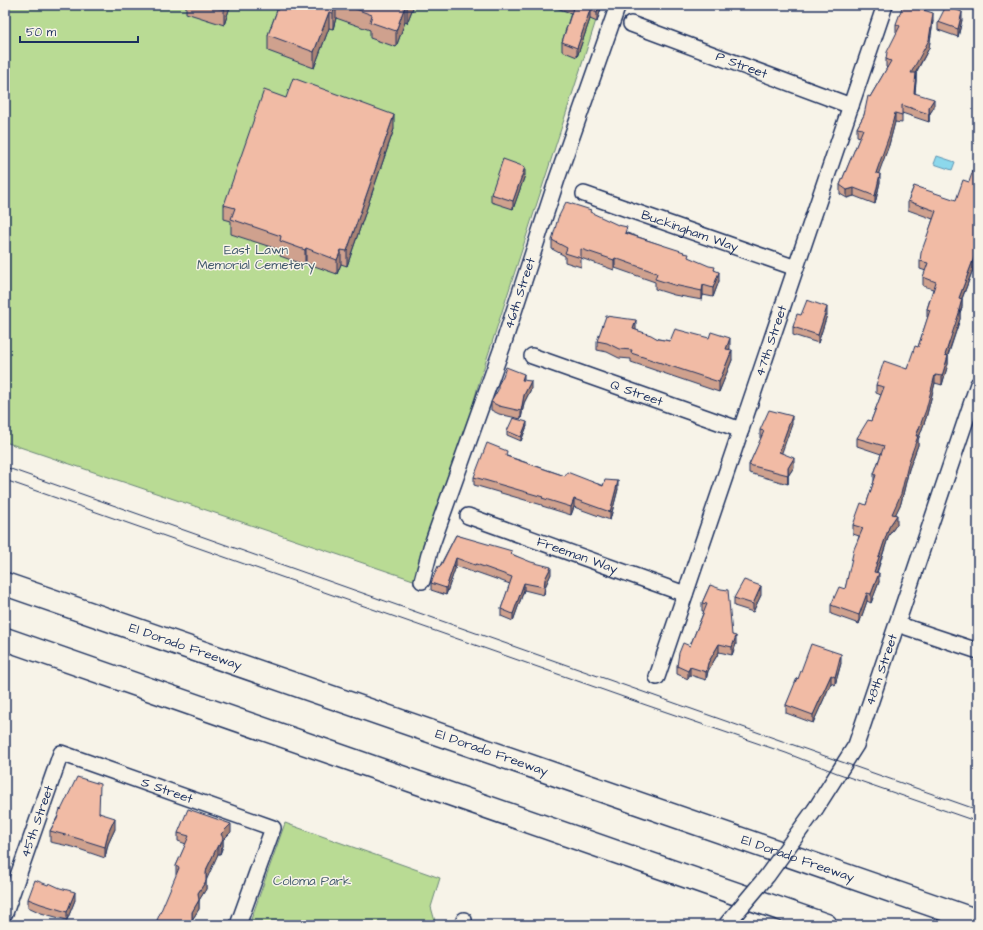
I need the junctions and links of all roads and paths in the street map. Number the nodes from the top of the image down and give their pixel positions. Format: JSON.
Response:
{"nodes":[{"id":1,"x":618,"y":5,"type":"edge"},
{"id":2,"x":885,"y":5,"type":"edge"},
{"id":3,"x":632,"y":24,"type":"dead end"},
{"id":4,"x":851,"y":106,"type":"junction"},
{"id":5,"x":584,"y":194,"type":"dead end"},
{"id":6,"x":796,"y":268,"type":"junction"},
{"id":7,"x":532,"y":356,"type":"dead end"},
{"id":8,"x":978,"y":384,"type":"edge"},
{"id":9,"x":741,"y":430,"type":"junction"},
{"id":10,"x":468,"y":516,"type":"dead end"},
{"id":11,"x":422,"y":581,"type":"dead end"},
{"id":12,"x":5,"y":584,"type":"edge"},
{"id":13,"x":685,"y":594,"type":"junction"},
{"id":14,"x":897,"y":624,"type":"junction"},
{"id":15,"x":5,"y":640,"type":"edge"},
{"id":16,"x":978,"y":651,"type":"edge"},
{"id":17,"x":657,"y":677,"type":"dead end"},
{"id":18,"x":61,"y":753,"type":"joint"},
{"id":19,"x":5,"y":912,"type":"edge"},
{"id":20,"x":978,"y":921,"type":"edge"},
{"id":21,"x":238,"y":925,"type":"edge"},
{"id":22,"x":726,"y":925,"type":"edge"},
{"id":23,"x":826,"y":925,"type":"edge"}],
"edges":[{"from":1,"to":11,"type":"street","name":"46th Street"},
{"from":2,"to":4,"type":"street","name":"47th Street"},
{"from":3,"to":4,"type":"street","name":"P Street"},
{"from":4,"to":6,"type":"street","name":"47th Street"},
{"from":5,"to":6,"type":"street","name":"Buckingham Way"},
{"from":6,"to":9,"type":"street","name":"47th Street"},
{"from":7,"to":9,"type":"street","name":"Q Street"},
{"from":8,"to":14,"type":"street","name":"48th Street"},
{"from":9,"to":13,"type":"street","name":"47th Street"},
{"from":10,"to":13,"type":"street","name":"Freeman Way"},
{"from":12,"to":20,"type":"highway","name":"El Dorado Freeway"},
{"from":13,"to":17,"type":"street","name":"47th Street"},
{"from":14,"to":16,"type":"street"},
{"from":14,"to":22,"type":"street","name":"48th Street","bridge":true},
{"from":15,"to":23,"type":"highway"},
{"from":18,"to":19,"type":"street","name":"45th Street"},
{"from":18,"to":21,"type":"street","name":"S Street"}]}
